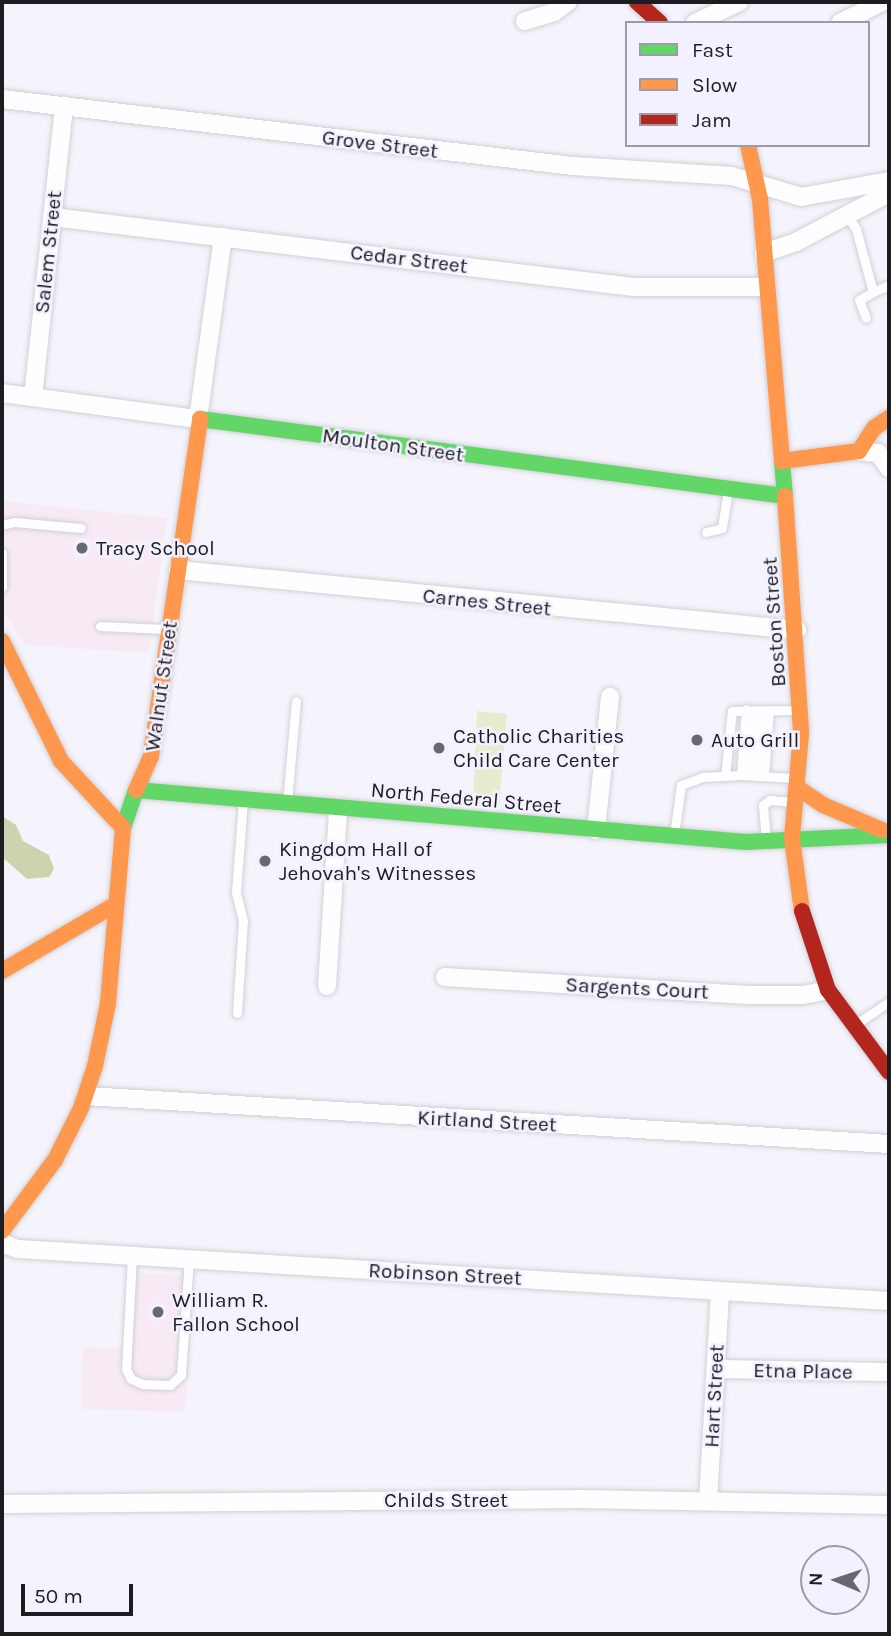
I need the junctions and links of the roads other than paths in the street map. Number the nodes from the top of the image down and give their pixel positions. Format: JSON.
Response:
{"nodes":[{"id":1,"x":568,"y":2,"type":"edge"},
{"id":2,"x":637,"y":2,"type":"edge"},
{"id":3,"x":738,"y":2,"type":"edge"},
{"id":4,"x":882,"y":2,"type":"edge"},
{"id":5,"x":525,"y":21,"type":"dead end"},
{"id":6,"x":658,"y":21,"type":"edge"},
{"id":7,"x":699,"y":21,"type":"edge"},
{"id":8,"x":845,"y":21,"type":"edge"},
{"id":9,"x":2,"y":99,"type":"edge"},
{"id":10,"x":64,"y":106,"type":"junction"},
{"id":11,"x":749,"y":147,"type":"edge"},
{"id":12,"x":889,"y":181,"type":"edge"},
{"id":13,"x":758,"y":183,"type":"junction"},
{"id":14,"x":889,"y":193,"type":"edge"},
{"id":15,"x":847,"y":215,"type":"junction"},
{"id":16,"x":52,"y":217,"type":"junction"},
{"id":17,"x":223,"y":237,"type":"junction"},
{"id":18,"x":764,"y":253,"type":"junction"},
{"id":19,"x":889,"y":285,"type":"edge"},
{"id":20,"x":766,"y":287,"type":"junction"},
{"id":21,"x":873,"y":292,"type":"junction"},
{"id":22,"x":866,"y":318,"type":"dead end"},
{"id":23,"x":2,"y":393,"type":"edge"},
{"id":24,"x":33,"y":397,"type":"junction"},
{"id":25,"x":889,"y":418,"type":"edge"},
{"id":26,"x":198,"y":419,"type":"junction"},
{"id":27,"x":859,"y":451,"type":"junction"},
{"id":28,"x":782,"y":461,"type":"junction"},
{"id":29,"x":889,"y":468,"type":"edge"},
{"id":30,"x":728,"y":491,"type":"junction"},
{"id":31,"x":785,"y":496,"type":"junction"},
{"id":32,"x":2,"y":525,"type":"edge"},
{"id":33,"x":81,"y":528,"type":"dead end"},
{"id":34,"x":706,"y":532,"type":"dead end"},
{"id":35,"x":2,"y":553,"type":"edge"},
{"id":36,"x":178,"y":570,"type":"junction"},
{"id":37,"x":2,"y":587,"type":"edge"},
{"id":38,"x":100,"y":626,"type":"dead end"},
{"id":39,"x":169,"y":630,"type":"junction"},
{"id":40,"x":797,"y":630,"type":"junction"},
{"id":41,"x":2,"y":640,"type":"edge"},
{"id":42,"x":610,"y":697,"type":"dead end"},
{"id":43,"x":296,"y":701,"type":"dead end"},
{"id":44,"x":757,"y":710,"type":"junction"},
{"id":45,"x":800,"y":710,"type":"junction"},
{"id":46,"x":753,"y":775,"type":"junction"},
{"id":47,"x":725,"y":776,"type":"junction"},
{"id":48,"x":797,"y":789,"type":"junction"},
{"id":49,"x":136,"y":790,"type":"junction"},
{"id":50,"x":243,"y":801,"type":"junction"},
{"id":51,"x":286,"y":804,"type":"junction"},
{"id":52,"x":338,"y":809,"type":"junction"},
{"id":53,"x":123,"y":828,"type":"junction"},
{"id":54,"x":596,"y":830,"type":"junction"},
{"id":55,"x":889,"y":834,"type":"edge"},
{"id":56,"x":674,"y":837,"type":"junction"},
{"id":57,"x":792,"y":839,"type":"junction"},
{"id":58,"x":767,"y":841,"type":"junction"},
{"id":59,"x":116,"y":904,"type":"junction"},
{"id":60,"x":2,"y":971,"type":"edge"},
{"id":61,"x":445,"y":977,"type":"dead end"},
{"id":62,"x":327,"y":986,"type":"dead end"},
{"id":63,"x":828,"y":990,"type":"junction"},
{"id":64,"x":889,"y":1002,"type":"edge"},
{"id":65,"x":237,"y":1013,"type":"dead end"},
{"id":66,"x":852,"y":1027,"type":"junction"},
{"id":67,"x":889,"y":1072,"type":"edge"},
{"id":68,"x":86,"y":1097,"type":"junction"},
{"id":69,"x":889,"y":1144,"type":"edge"},
{"id":70,"x":2,"y":1231,"type":"edge"},
{"id":71,"x":2,"y":1243,"type":"edge"},
{"id":72,"x":132,"y":1256,"type":"junction"},
{"id":73,"x":189,"y":1259,"type":"junction"},
{"id":74,"x":720,"y":1291,"type":"junction"},
{"id":75,"x":889,"y":1301,"type":"edge"},
{"id":76,"x":716,"y":1369,"type":"junction"},
{"id":77,"x":889,"y":1372,"type":"edge"},
{"id":78,"x":708,"y":1501,"type":"junction"},
{"id":79,"x":2,"y":1504,"type":"edge"},
{"id":80,"x":889,"y":1504,"type":"edge"}],
"edges":[{"from":1,"to":5,"type":"street"},
{"from":2,"to":6,"type":"main road"},
{"from":3,"to":7,"type":"street"},
{"from":4,"to":8,"type":"street"},
{"from":9,"to":10,"type":"street","name":"Grove Street"},
{"from":10,"to":13,"type":"street","name":"Grove Street"},
{"from":10,"to":16,"type":"street","name":"Salem Street"},
{"from":11,"to":13,"type":"main road","name":"Boston Street"},
{"from":12,"to":13,"type":"street","name":"Grove Street"},
{"from":13,"to":18,"type":"main road","name":"Boston Street"},
{"from":14,"to":15,"type":"street"},
{"from":15,"to":18,"type":"street"},
{"from":15,"to":21,"type":"lane"},
{"from":16,"to":17,"type":"street","name":"Cedar Street"},
{"from":16,"to":24,"type":"street","name":"Salem Street"},
{"from":17,"to":20,"type":"street","name":"Cedar Street"},
{"from":17,"to":26,"type":"street","name":"Walnut Street"},
{"from":18,"to":20,"type":"main road","name":"Boston Street"},
{"from":19,"to":21,"type":"lane"},
{"from":20,"to":28,"type":"main road","name":"Boston Street"},
{"from":21,"to":22,"type":"lane"},
{"from":23,"to":24,"type":"street","name":"Moulton Street"},
{"from":24,"to":26,"type":"street","name":"Moulton Street"},
{"from":25,"to":27,"type":"main road"},
{"from":26,"to":30,"type":"main road","name":"Moulton Street"},
{"from":26,"to":36,"type":"main road","name":"Walnut Street"},
{"from":27,"to":28,"type":"main road"},
{"from":27,"to":29,"type":"street"},
{"from":28,"to":31,"type":"main road","name":"Boston Street"},
{"from":30,"to":31,"type":"main road","name":"Moulton Street"},
{"from":30,"to":34,"type":"lane"},
{"from":31,"to":40,"type":"main road","name":"Boston Street"},
{"from":32,"to":33,"type":"lane"},
{"from":35,"to":37,"type":"lane"},
{"from":36,"to":39,"type":"main road","name":"Walnut Street"},
{"from":36,"to":40,"type":"street","name":"Carnes Street"},
{"from":38,"to":39,"type":"lane"},
{"from":39,"to":49,"type":"main road","name":"Walnut Street"},
{"from":40,"to":45,"type":"main road","name":"Boston Street"},
{"from":41,"to":53,"type":"main road"},
{"from":42,"to":54,"type":"street"},
{"from":43,"to":51,"type":"lane"},
{"from":44,"to":45,"type":"lane"},
{"from":44,"to":46,"type":"lane"},
{"from":44,"to":46,"type":"lane"},
{"from":44,"to":47,"type":"lane"},
{"from":45,"to":48,"type":"main road","name":"Boston Street"},
{"from":46,"to":47,"type":"lane"},
{"from":46,"to":48,"type":"lane"},
{"from":47,"to":56,"type":"lane"},
{"from":48,"to":55,"type":"main road"},
{"from":48,"to":57,"type":"main road","name":"Boston Street"},
{"from":48,"to":58,"type":"lane"},
{"from":49,"to":50,"type":"main road","name":"North Federal Street"},
{"from":49,"to":53,"type":"main road","name":"Walnut Street"},
{"from":50,"to":51,"type":"main road","name":"North Federal Street"},
{"from":50,"to":65,"type":"lane"},
{"from":51,"to":52,"type":"main road","name":"North Federal Street"},
{"from":52,"to":54,"type":"main road","name":"North Federal Street"},
{"from":52,"to":62,"type":"street"},
{"from":53,"to":59,"type":"main road","name":"Walnut Street"},
{"from":54,"to":56,"type":"main road","name":"North Federal Street"},
{"from":55,"to":57,"type":"main road","name":"North Federal Street"},
{"from":56,"to":58,"type":"main road","name":"North Federal Street"},
{"from":57,"to":58,"type":"main road","name":"North Federal Street"},
{"from":57,"to":63,"type":"main road","name":"Boston Street"},
{"from":59,"to":60,"type":"main road"},
{"from":59,"to":68,"type":"main road","name":"Walnut Street"},
{"from":61,"to":63,"type":"street","name":"Sargents Court"},
{"from":63,"to":66,"type":"main road","name":"Boston Street"},
{"from":64,"to":66,"type":"lane"},
{"from":66,"to":67,"type":"main road","name":"Boston Street"},
{"from":68,"to":69,"type":"street","name":"Kirtland Street"},
{"from":68,"to":70,"type":"main road","name":"Walnut Street"},
{"from":71,"to":72,"type":"street","name":"Robinson Street"},
{"from":72,"to":73,"type":"street","name":"Robinson Street"},
{"from":72,"to":73,"type":"lane"},
{"from":73,"to":74,"type":"street","name":"Robinson Street"},
{"from":74,"to":75,"type":"street","name":"Robinson Street"},
{"from":74,"to":76,"type":"street","name":"Hart Street"},
{"from":76,"to":77,"type":"street","name":"Etna Place"},
{"from":76,"to":78,"type":"street","name":"Hart Street"},
{"from":78,"to":79,"type":"street","name":"Childs Street"},
{"from":78,"to":80,"type":"street","name":"Childs Street"}]}
